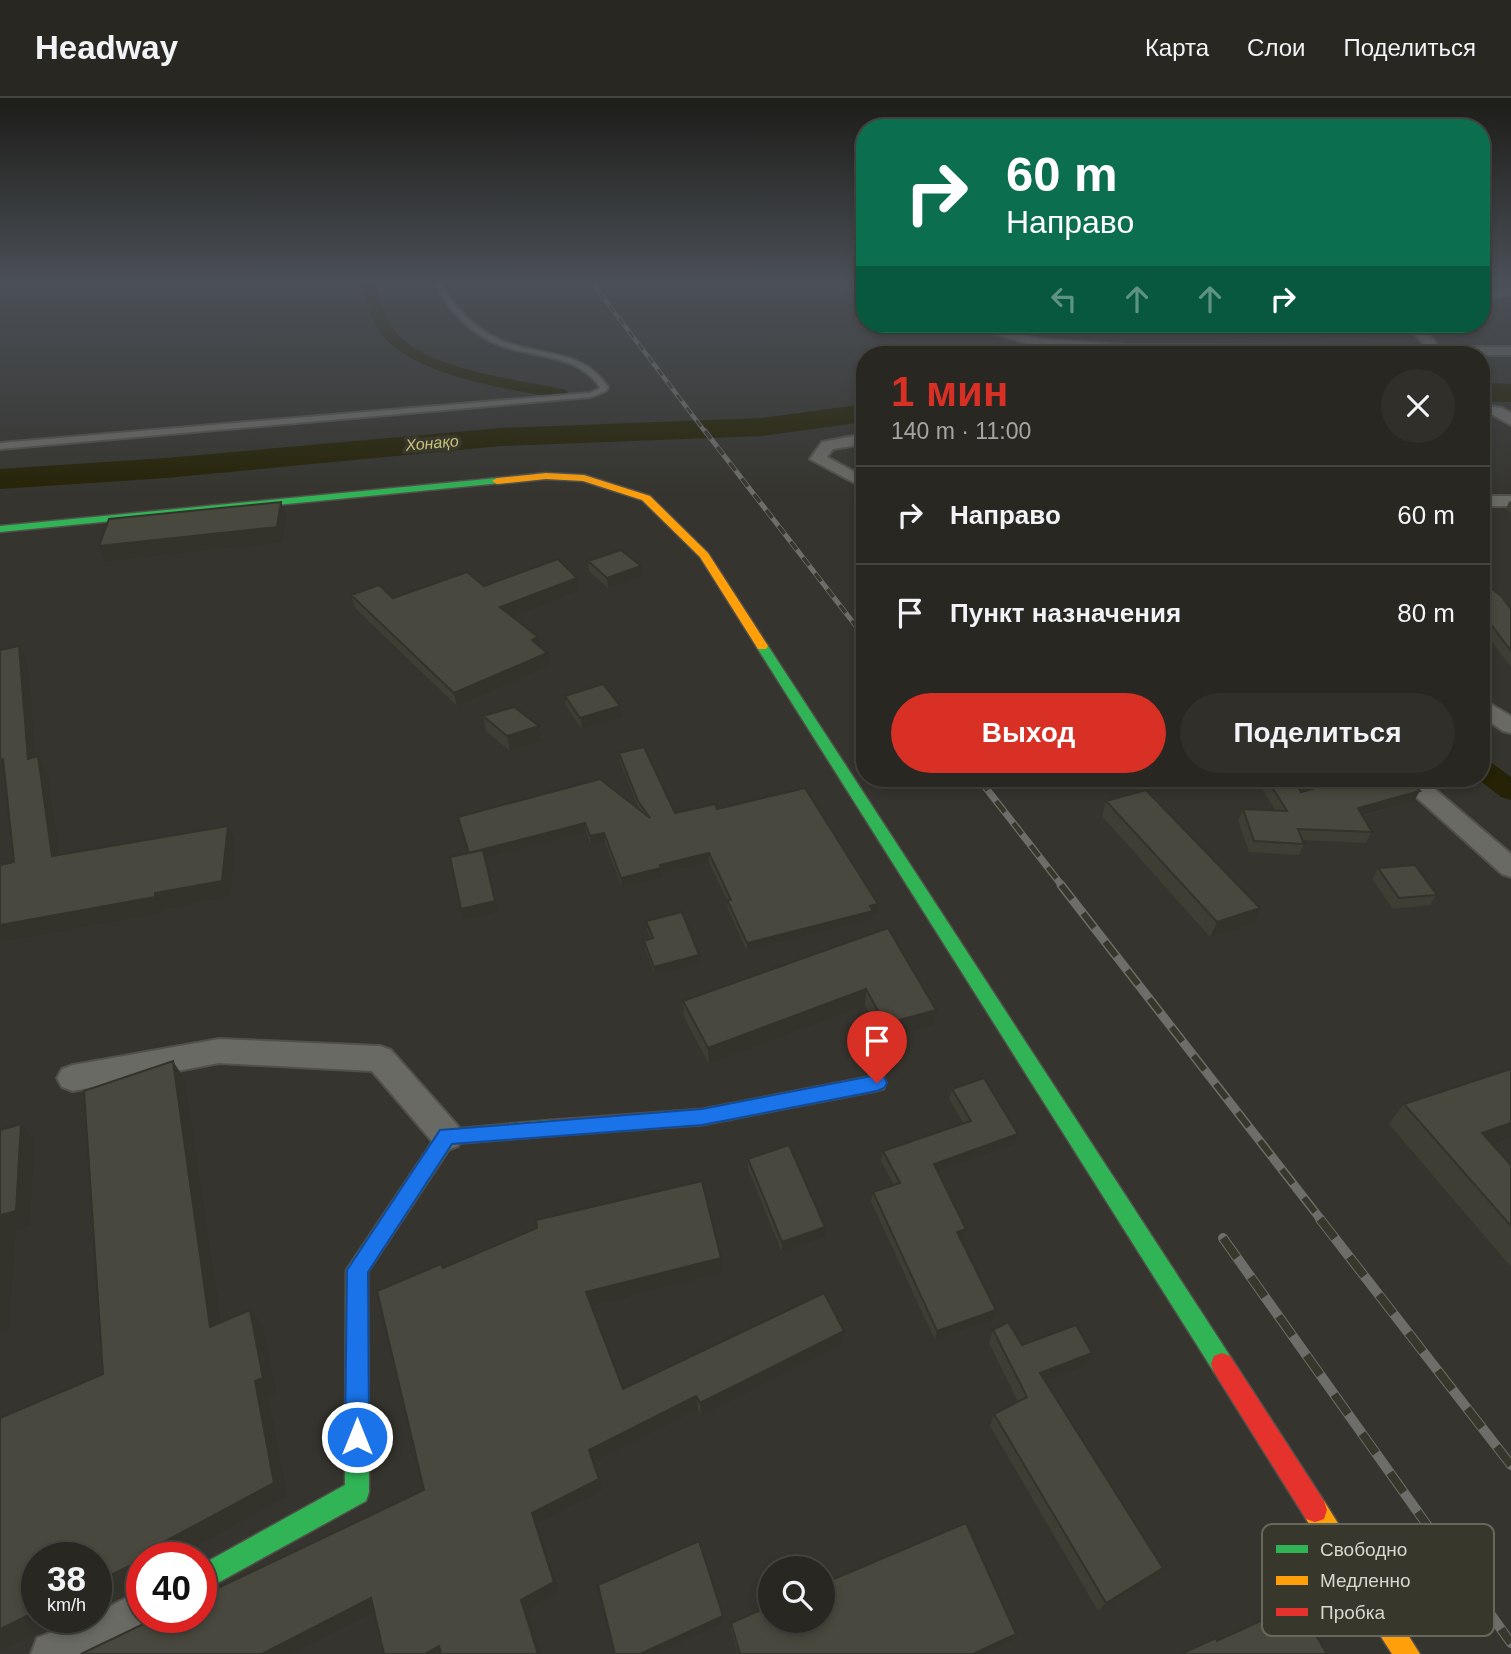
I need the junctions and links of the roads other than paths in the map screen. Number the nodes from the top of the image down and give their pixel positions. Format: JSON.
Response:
{"nodes":[{"id":1,"x":533,"y":353,"type":"edge"},
{"id":2,"x":1490,"y":411,"type":"edge"},
{"id":3,"x":1511,"y":420,"type":"edge"},
{"id":4,"x":856,"y":441,"type":"edge"},
{"id":5,"x":0,"y":446,"type":"edge"},
{"id":6,"x":856,"y":479,"type":"edge"},
{"id":7,"x":1490,"y":501,"type":"edge"},
{"id":8,"x":1511,"y":501,"type":"edge"},
{"id":9,"x":0,"y":529,"type":"edge"},
{"id":10,"x":1490,"y":712,"type":"edge"},
{"id":11,"x":1511,"y":726,"type":"edge"},
{"id":12,"x":1417,"y":787,"type":"edge"},
{"id":13,"x":1511,"y":868,"type":"edge"},
{"id":14,"x":73,"y":1078,"type":"dead end"},
{"id":15,"x":877,"y":1083,"type":"dead end"},
{"id":16,"x":447,"y":1136,"type":"junction"},
{"id":17,"x":1324,"y":1524,"type":"edge"},
{"id":18,"x":217,"y":1570,"type":"edge"},
{"id":19,"x":126,"y":1621,"type":"edge"},
{"id":20,"x":1395,"y":1636,"type":"edge"},
{"id":21,"x":53,"y":1654,"type":"edge"},
{"id":22,"x":1407,"y":1654,"type":"edge"}],
"edges":[{"from":1,"to":5,"type":"lane"},
{"from":2,"to":3,"type":"street"},
{"from":4,"to":6,"type":"street"},
{"from":7,"to":8,"type":"street"},
{"from":9,"to":17,"type":"street"},
{"from":10,"to":11,"type":"street"},
{"from":12,"to":13,"type":"street"},
{"from":14,"to":16,"type":"street"},
{"from":15,"to":16,"type":"street"},
{"from":16,"to":18,"type":"street"},
{"from":19,"to":21,"type":"street"},
{"from":20,"to":22,"type":"street"}]}
